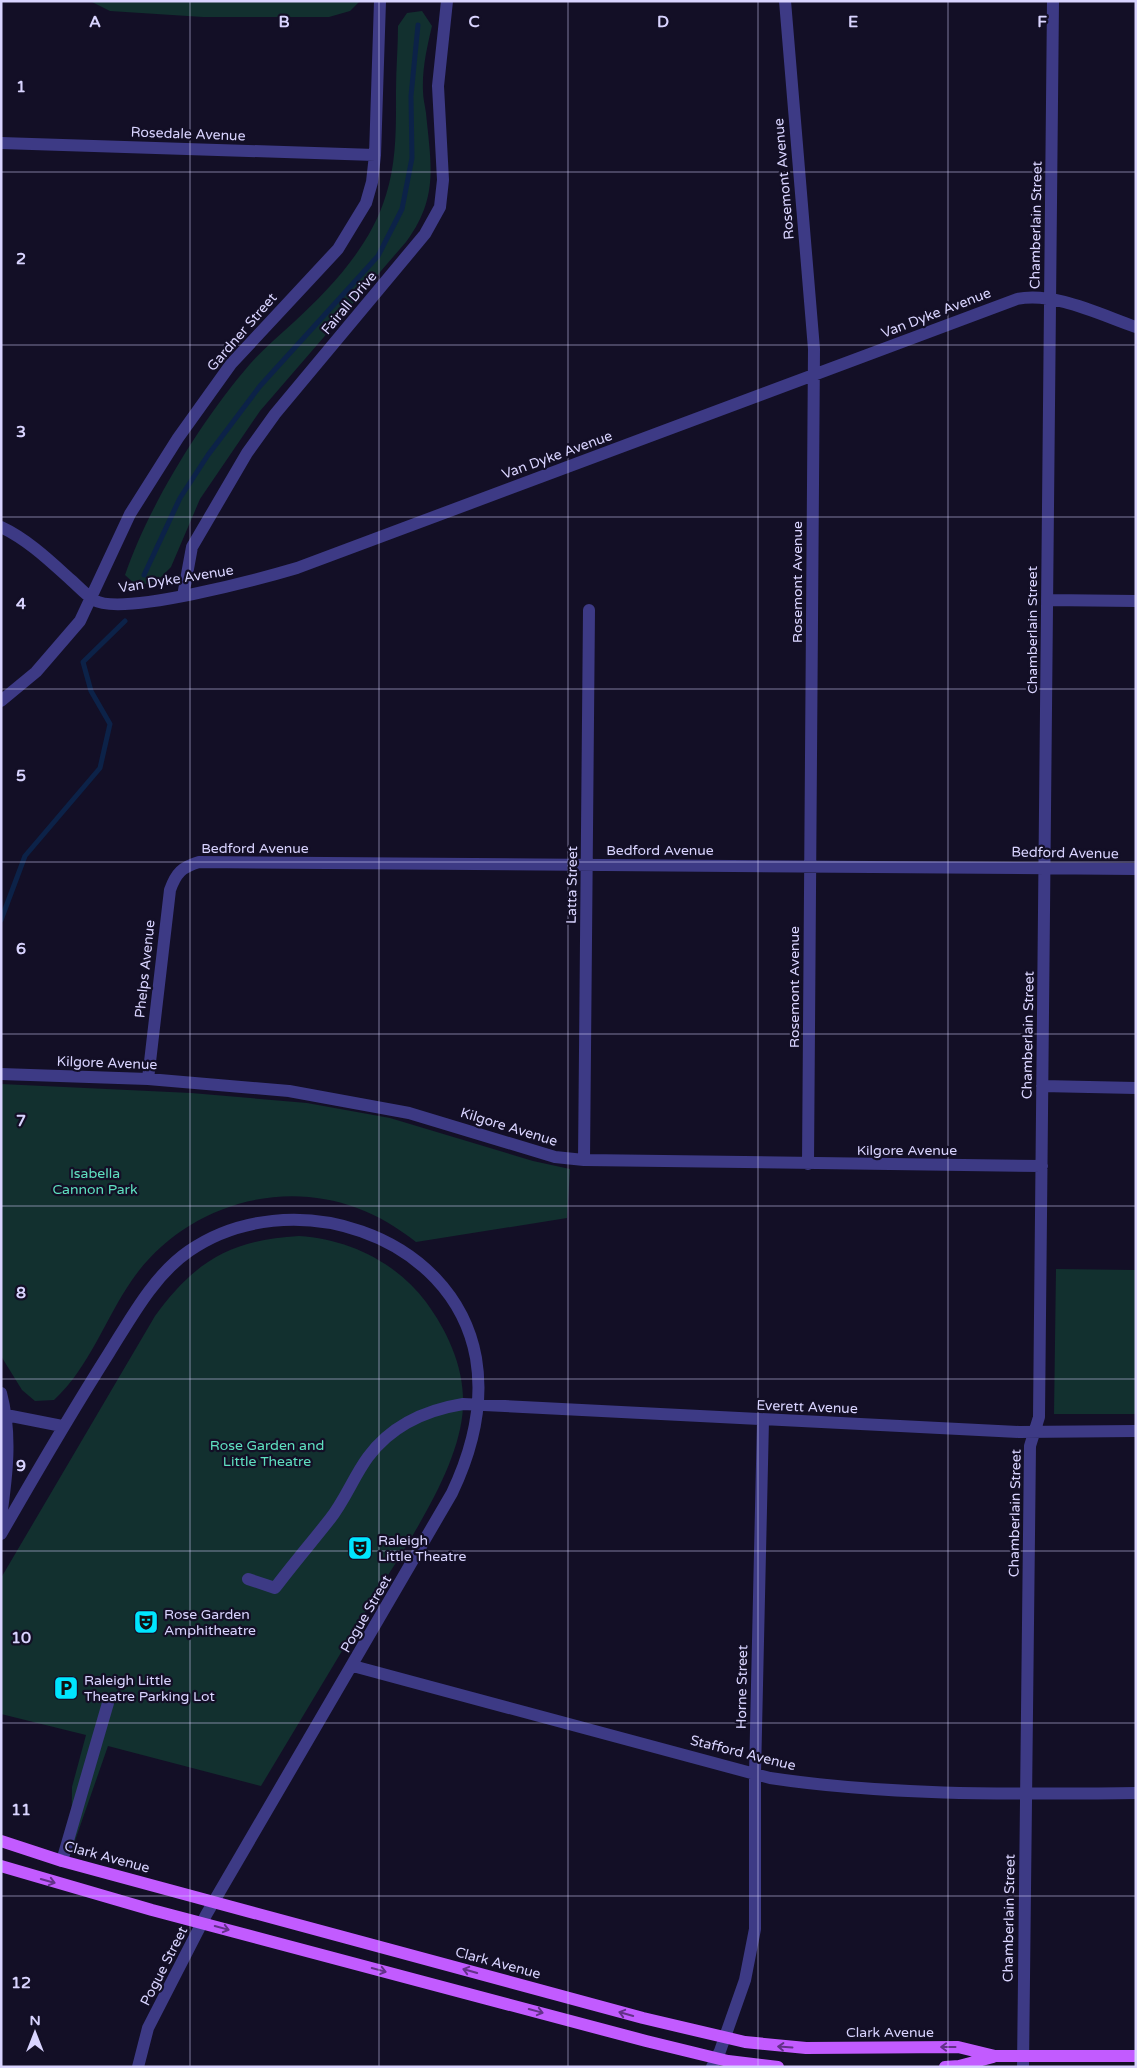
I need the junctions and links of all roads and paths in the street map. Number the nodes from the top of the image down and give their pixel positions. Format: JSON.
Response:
{"nodes":[{"id":1,"x":380,"y":1,"type":"edge"},
{"id":2,"x":447,"y":1,"type":"edge"},
{"id":3,"x":785,"y":1,"type":"edge"},
{"id":4,"x":1053,"y":1,"type":"edge"},
{"id":5,"x":1,"y":143,"type":"edge"},
{"id":6,"x":375,"y":155,"type":"junction"},
{"id":7,"x":1050,"y":298,"type":"junction"},
{"id":8,"x":1136,"y":327,"type":"edge"},
{"id":9,"x":814,"y":375,"type":"junction"},
{"id":10,"x":1,"y":527,"type":"edge"},
{"id":11,"x":184,"y":596,"type":"junction"},
{"id":12,"x":91,"y":598,"type":"junction"},
{"id":13,"x":1047,"y":600,"type":"junction"},
{"id":14,"x":1136,"y":601,"type":"edge"},
{"id":15,"x":589,"y":610,"type":"dead end"},
{"id":16,"x":1,"y":702,"type":"edge"},
{"id":17,"x":587,"y":864,"type":"junction"},
{"id":18,"x":810,"y":865,"type":"junction"},
{"id":19,"x":185,"y":866,"type":"joint"},
{"id":20,"x":1045,"y":868,"type":"junction"},
{"id":21,"x":1136,"y":869,"type":"edge"},
{"id":22,"x":1,"y":1074,"type":"edge"},
{"id":23,"x":148,"y":1079,"type":"junction"},
{"id":24,"x":1042,"y":1086,"type":"junction"},
{"id":25,"x":1136,"y":1088,"type":"edge"},
{"id":26,"x":584,"y":1160,"type":"junction"},
{"id":27,"x":808,"y":1164,"type":"junction"},
{"id":28,"x":1042,"y":1166,"type":"junction"},
{"id":29,"x":1,"y":1393,"type":"edge"},
{"id":30,"x":477,"y":1405,"type":"junction"},
{"id":31,"x":4,"y":1415,"type":"edge"},
{"id":32,"x":763,"y":1420,"type":"junction"},
{"id":33,"x":62,"y":1426,"type":"junction"},
{"id":34,"x":1136,"y":1431,"type":"edge"},
{"id":35,"x":1033,"y":1432,"type":"junction"},
{"id":36,"x":1,"y":1517,"type":"edge"},
{"id":37,"x":1,"y":1534,"type":"edge"},
{"id":38,"x":248,"y":1578,"type":"dead end"},
{"id":39,"x":353,"y":1666,"type":"junction"},
{"id":40,"x":108,"y":1703,"type":"dead end"},
{"id":41,"x":755,"y":1774,"type":"junction"},
{"id":42,"x":1026,"y":1793,"type":"junction"},
{"id":43,"x":1136,"y":1793,"type":"edge"},
{"id":44,"x":1,"y":1841,"type":"edge"},
{"id":45,"x":62,"y":1861,"type":"junction"},
{"id":46,"x":1,"y":1866,"type":"edge"},
{"id":47,"x":215,"y":1901,"type":"junction"},
{"id":48,"x":203,"y":1923,"type":"junction"},
{"id":49,"x":725,"y":2038,"type":"junction"},
{"id":50,"x":995,"y":2056,"type":"junction"},
{"id":51,"x":1136,"y":2056,"type":"edge"},
{"id":52,"x":1023,"y":2061,"type":"edge"},
{"id":53,"x":714,"y":2063,"type":"edge"},
{"id":54,"x":138,"y":2067,"type":"edge"},
{"id":55,"x":778,"y":2067,"type":"edge"},
{"id":56,"x":945,"y":2067,"type":"edge"}],
"edges":[{"from":1,"to":6,"type":"street","name":"Gardner Street"},
{"from":2,"to":11,"type":"street","name":"Fairall Drive"},
{"from":3,"to":9,"type":"street","name":"Rosemont Avenue"},
{"from":4,"to":7,"type":"street","name":"Chamberlain Street"},
{"from":5,"to":6,"type":"street","name":"Rosedale Avenue"},
{"from":6,"to":12,"type":"street","name":"Gardner Street"},
{"from":7,"to":8,"type":"street","name":"Van Dyke Avenue"},
{"from":7,"to":9,"type":"street","name":"Van Dyke Avenue"},
{"from":7,"to":13,"type":"street","name":"Chamberlain Street"},
{"from":9,"to":11,"type":"street","name":"Van Dyke Avenue"},
{"from":9,"to":18,"type":"street","name":"Rosemont Avenue"},
{"from":10,"to":12,"type":"street","name":"Van Dyke Avenue"},
{"from":11,"to":12,"type":"street","name":"Van Dyke Avenue"},
{"from":12,"to":16,"type":"street","name":"Gardner Street"},
{"from":13,"to":14,"type":"street"},
{"from":13,"to":20,"type":"street","name":"Chamberlain Street"},
{"from":15,"to":17,"type":"street","name":"Latta Street"},
{"from":17,"to":18,"type":"street","name":"Bedford Avenue"},
{"from":17,"to":19,"type":"street","name":"Bedford Avenue"},
{"from":17,"to":26,"type":"street","name":"Latta Street"},
{"from":18,"to":20,"type":"street","name":"Bedford Avenue"},
{"from":18,"to":27,"type":"street","name":"Rosemont Avenue"},
{"from":19,"to":23,"type":"street","name":"Phelps Avenue"},
{"from":20,"to":21,"type":"street","name":"Bedford Avenue"},
{"from":20,"to":24,"type":"street","name":"Chamberlain Street"},
{"from":22,"to":23,"type":"street","name":"Kilgore Avenue"},
{"from":23,"to":26,"type":"street","name":"Kilgore Avenue"},
{"from":24,"to":25,"type":"street"},
{"from":24,"to":28,"type":"street","name":"Chamberlain Street"},
{"from":26,"to":27,"type":"street","name":"Kilgore Avenue"},
{"from":27,"to":28,"type":"street","name":"Kilgore Avenue"},
{"from":28,"to":35,"type":"street","name":"Chamberlain Street"},
{"from":29,"to":31,"type":"street"},
{"from":30,"to":32,"type":"street","name":"Everett Avenue"},
{"from":30,"to":33,"type":"street","name":"Pogue Street"},
{"from":30,"to":38,"type":"street","name":"Everett Avenue"},
{"from":30,"to":39,"type":"street","name":"Pogue Street"},
{"from":31,"to":33,"type":"street"},
{"from":31,"to":36,"type":"street"},
{"from":32,"to":35,"type":"street","name":"Everett Avenue"},
{"from":32,"to":41,"type":"street","name":"Horne Street"},
{"from":33,"to":37,"type":"street","name":"Pogue Street"},
{"from":34,"to":35,"type":"street","name":"Everett Avenue"},
{"from":35,"to":42,"type":"street","name":"Chamberlain Street"},
{"from":39,"to":41,"type":"street","name":"Stafford Avenue"},
{"from":39,"to":47,"type":"street","name":"Pogue Street"},
{"from":40,"to":45,"type":"street"},
{"from":41,"to":42,"type":"street","name":"Stafford Avenue"},
{"from":41,"to":49,"type":"street","name":"Horne Street"},
{"from":42,"to":43,"type":"street","name":"Stafford Avenue"},
{"from":42,"to":52,"type":"street","name":"Chamberlain Street"},
{"from":44,"to":45,"type":"main road","name":"Clark Avenue"},
{"from":45,"to":47,"type":"main road","name":"Clark Avenue"},
{"from":46,"to":48,"type":"main road","one_way":true},
{"from":47,"to":48,"type":"street","name":"Pogue Street"},
{"from":49,"to":47,"type":"main road","name":"Clark Avenue","one_way":true},
{"from":48,"to":53,"type":"main road","one_way":true},
{"from":48,"to":54,"type":"street","name":"Pogue Street"},
{"from":50,"to":49,"type":"main road","name":"Clark Avenue","one_way":true},
{"from":49,"to":53,"type":"street","name":"Horne Street"},
{"from":50,"to":52,"type":"main road","name":"Clark Avenue"},
{"from":50,"to":56,"type":"main road","name":"Clark Avenue"},
{"from":51,"to":52,"type":"main road","name":"Clark Avenue"},
{"from":53,"to":55,"type":"main road"}]}
